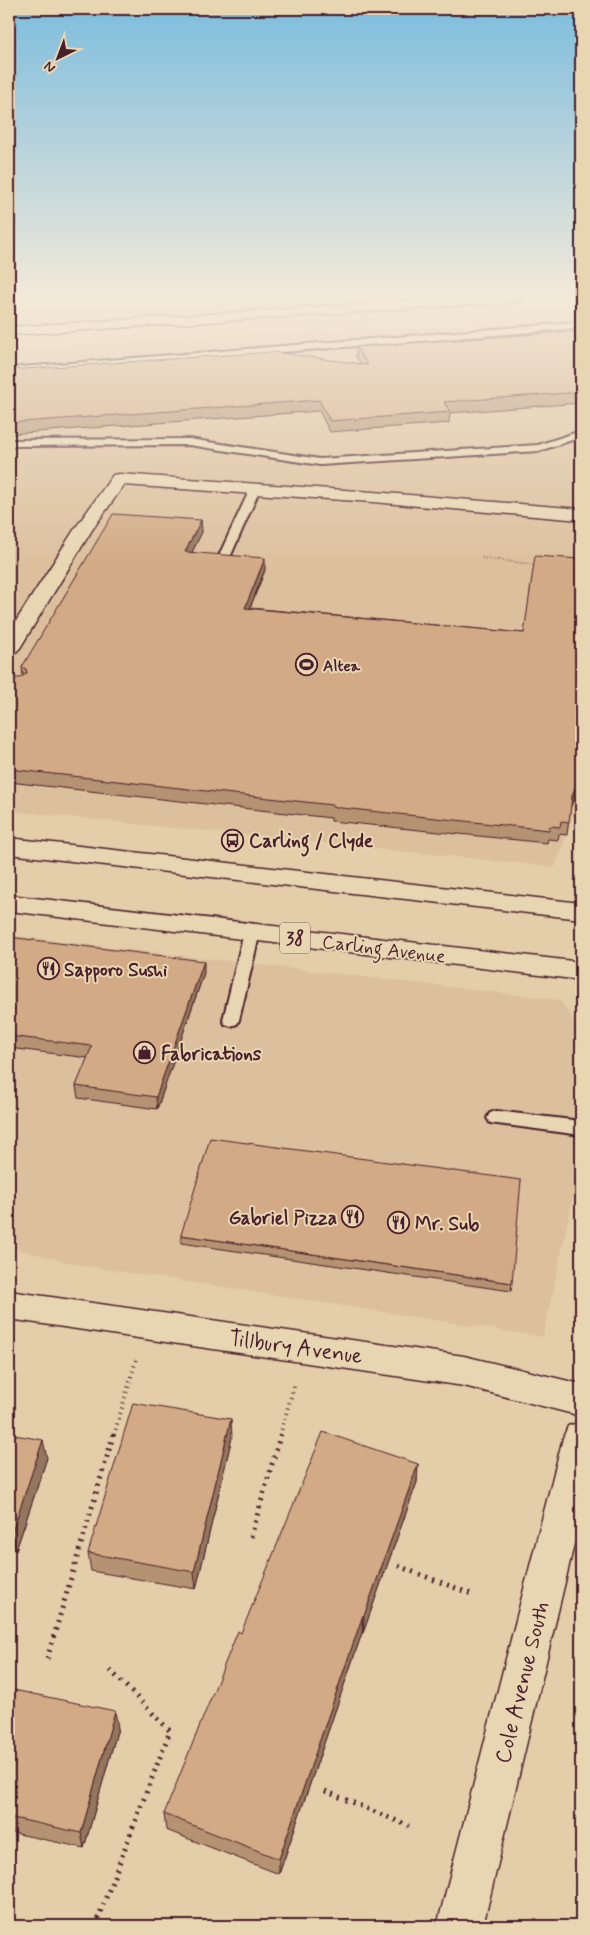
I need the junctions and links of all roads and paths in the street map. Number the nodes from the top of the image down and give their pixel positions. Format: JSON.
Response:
{"nodes":[{"id":1,"x":581,"y":434,"type":"edge"},
{"id":2,"x":9,"y":442,"type":"edge"},
{"id":3,"x":255,"y":489,"type":"junction"},
{"id":4,"x":581,"y":516,"type":"edge"},
{"id":5,"x":482,"y":558,"type":"dead end"},
{"id":6,"x":222,"y":562,"type":"edge"},
{"id":7,"x":545,"y":566,"type":"edge"},
{"id":8,"x":9,"y":648,"type":"edge"},
{"id":9,"x":9,"y":846,"type":"edge"},
{"id":10,"x":9,"y":904,"type":"edge"},
{"id":11,"x":581,"y":911,"type":"edge"},
{"id":12,"x":252,"y":932,"type":"junction"},
{"id":13,"x":581,"y":971,"type":"edge"},
{"id":14,"x":231,"y":1020,"type":"dead end"},
{"id":15,"x":496,"y":1118,"type":"dead end"},
{"id":16,"x":581,"y":1128,"type":"edge"},
{"id":17,"x":9,"y":1305,"type":"edge"},
{"id":18,"x":138,"y":1354,"type":"dead end"},
{"id":19,"x":297,"y":1378,"type":"dead end"},
{"id":20,"x":581,"y":1400,"type":"edge"},
{"id":21,"x":581,"y":1438,"type":"edge"},
{"id":22,"x":251,"y":1537,"type":"dead end"},
{"id":23,"x":398,"y":1566,"type":"dead end"},
{"id":24,"x":474,"y":1594,"type":"dead end"},
{"id":25,"x":48,"y":1659,"type":"dead end"},
{"id":26,"x":109,"y":1669,"type":"dead end"},
{"id":27,"x":325,"y":1792,"type":"dead end"},
{"id":28,"x":409,"y":1826,"type":"dead end"},
{"id":29,"x":95,"y":1926,"type":"edge"},
{"id":30,"x":460,"y":1926,"type":"edge"}],
"edges":[{"from":1,"to":2,"type":"lane"},
{"from":3,"to":4,"type":"main road"},
{"from":3,"to":6,"type":"lane"},
{"from":3,"to":8,"type":"main road"},
{"from":5,"to":7,"type":"path"},
{"from":9,"to":11,"type":"main road"},
{"from":10,"to":12,"type":"main road","name":"Carling Avenue","number":"38"},
{"from":12,"to":13,"type":"main road","name":"Carling Avenue","number":"38"},
{"from":12,"to":14,"type":"lane"},
{"from":15,"to":16,"type":"lane"},
{"from":17,"to":20,"type":"main road","name":"Tillbury Avenue"},
{"from":18,"to":25,"type":"path"},
{"from":19,"to":22,"type":"path"},
{"from":21,"to":30,"type":"main road","name":"Cole Avenue South"},
{"from":23,"to":24,"type":"path"},
{"from":26,"to":29,"type":"path"},
{"from":27,"to":28,"type":"path"}]}
